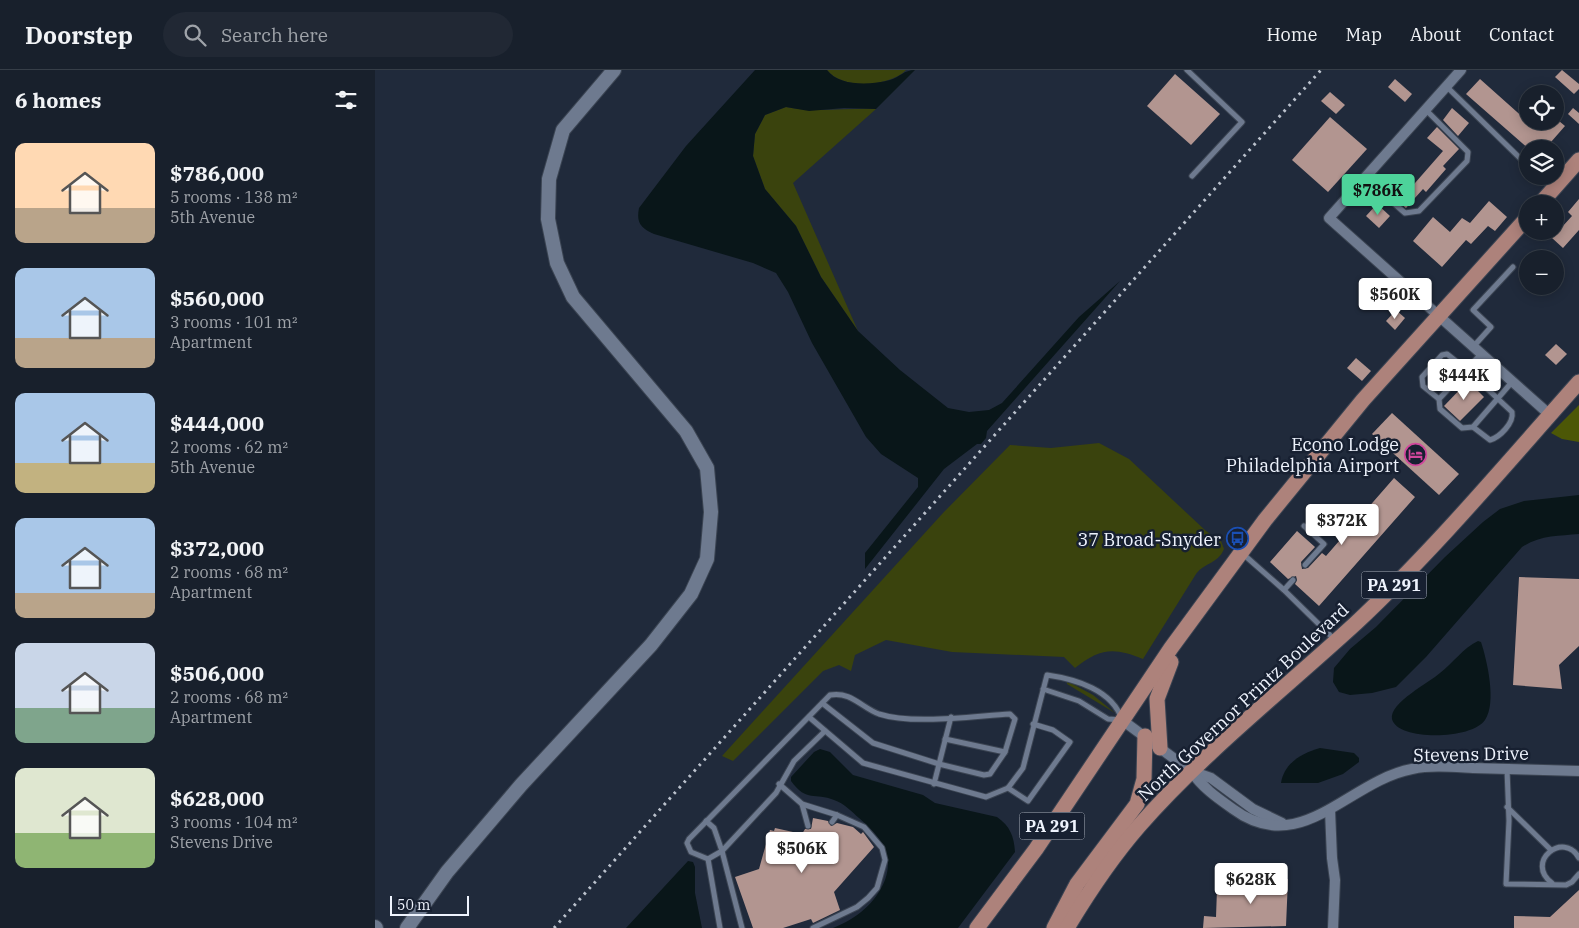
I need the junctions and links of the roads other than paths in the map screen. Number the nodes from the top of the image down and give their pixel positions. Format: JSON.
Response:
{"nodes":[{"id":1,"x":614,"y":70,"type":"edge"},
{"id":2,"x":1187,"y":70,"type":"edge"},
{"id":3,"x":1461,"y":70,"type":"edge"},
{"id":4,"x":1447,"y":86,"type":"junction"},
{"id":5,"x":1425,"y":110,"type":"junction"},
{"id":6,"x":1519,"y":156,"type":"edge"},
{"id":7,"x":1579,"y":160,"type":"edge"},
{"id":8,"x":1192,"y":176,"type":"dead end"},
{"id":9,"x":1365,"y":178,"type":"junction"},
{"id":10,"x":1549,"y":185,"type":"edge"},
{"id":11,"x":1553,"y":189,"type":"junction"},
{"id":12,"x":1548,"y":195,"type":"edge"},
{"id":13,"x":1519,"y":227,"type":"edge"},
{"id":14,"x":1513,"y":266,"type":"dead end"},
{"id":15,"x":1439,"y":316,"type":"junction"},
{"id":16,"x":1477,"y":350,"type":"junction"},
{"id":17,"x":1467,"y":369,"type":"junction"},
{"id":18,"x":1512,"y":382,"type":"junction"},
{"id":19,"x":1579,"y":382,"type":"edge"},
{"id":20,"x":1439,"y":399,"type":"junction"},
{"id":21,"x":1498,"y":399,"type":"junction"},
{"id":22,"x":1549,"y":415,"type":"junction"},
{"id":23,"x":1473,"y":427,"type":"junction"},
{"id":24,"x":1304,"y":526,"type":"dead end"},
{"id":25,"x":1241,"y":552,"type":"junction"},
{"id":26,"x":1305,"y":565,"type":"dead end"},
{"id":27,"x":1293,"y":580,"type":"dead end"},
{"id":28,"x":1284,"y":590,"type":"junction"},
{"id":29,"x":1188,"y":624,"type":"junction"},
{"id":30,"x":1336,"y":641,"type":"junction"},
{"id":31,"x":1043,"y":689,"type":"junction"},
{"id":32,"x":823,"y":703,"type":"junction"},
{"id":33,"x":809,"y":717,"type":"junction"},
{"id":34,"x":951,"y":717,"type":"junction"},
{"id":35,"x":1122,"y":720,"type":"junction"},
{"id":36,"x":1033,"y":724,"type":"junction"},
{"id":37,"x":825,"y":731,"type":"junction"},
{"id":38,"x":1145,"y":736,"type":"junction"},
{"id":39,"x":945,"y":739,"type":"junction"},
{"id":40,"x":1160,"y":748,"type":"junction"},
{"id":41,"x":1005,"y":752,"type":"junction"},
{"id":42,"x":939,"y":764,"type":"junction"},
{"id":43,"x":1507,"y":769,"type":"junction"},
{"id":44,"x":1579,"y":770,"type":"edge"},
{"id":45,"x":1191,"y":771,"type":"junction"},
{"id":46,"x":779,"y":784,"type":"junction"},
{"id":47,"x":934,"y":784,"type":"junction"},
{"id":48,"x":1008,"y":788,"type":"junction"},
{"id":49,"x":802,"y":804,"type":"junction"},
{"id":50,"x":1507,"y":807,"type":"junction"},
{"id":51,"x":1330,"y":810,"type":"junction"},
{"id":52,"x":837,"y":815,"type":"junction"},
{"id":53,"x":706,"y":821,"type":"junction"},
{"id":54,"x":832,"y":822,"type":"dead end"},
{"id":55,"x":808,"y":826,"type":"dead end"},
{"id":56,"x":1551,"y":850,"type":"junction"},
{"id":57,"x":722,"y":852,"type":"junction"},
{"id":58,"x":1579,"y":858,"type":"edge"},
{"id":59,"x":708,"y":859,"type":"junction"},
{"id":60,"x":1579,"y":874,"type":"edge"},
{"id":61,"x":1553,"y":883,"type":"junction"},
{"id":62,"x":407,"y":928,"type":"edge"},
{"id":63,"x":720,"y":928,"type":"edge"},
{"id":64,"x":742,"y":928,"type":"edge"},
{"id":65,"x":813,"y":928,"type":"edge"},
{"id":66,"x":977,"y":928,"type":"edge"},
{"id":67,"x":1054,"y":928,"type":"edge"},
{"id":68,"x":1067,"y":928,"type":"edge"},
{"id":69,"x":1333,"y":928,"type":"edge"}],
"edges":[{"from":1,"to":62,"type":"street"},
{"from":2,"to":8,"type":"lane"},
{"from":3,"to":4,"type":"street"},
{"from":4,"to":5,"type":"street"},
{"from":4,"to":6,"type":"lane"},
{"from":5,"to":9,"type":"street"},
{"from":5,"to":9,"type":"lane"},
{"from":7,"to":11,"type":"main road"},
{"from":9,"to":15,"type":"street"},
{"from":10,"to":11,"type":"lane"},
{"from":11,"to":12,"type":"main road"},
{"from":13,"to":15,"type":"main road","number":"PA 291"},
{"from":14,"to":16,"type":"lane"},
{"from":15,"to":16,"type":"street"},
{"from":15,"to":25,"type":"main road","number":"PA 291"},
{"from":16,"to":17,"type":"lane"},
{"from":16,"to":18,"type":"street"},
{"from":17,"to":20,"type":"lane"},
{"from":17,"to":20,"type":"lane"},
{"from":17,"to":21,"type":"lane"},
{"from":18,"to":21,"type":"lane"},
{"from":18,"to":22,"type":"street"},
{"from":19,"to":22,"type":"main road","name":"North Governor Printz Boulevard","number":"PA 291"},
{"from":20,"to":23,"type":"lane"},
{"from":21,"to":23,"type":"lane"},
{"from":21,"to":23,"type":"lane"},
{"from":22,"to":30,"type":"main road","name":"North Governor Printz Boulevard","number":"PA 291"},
{"from":24,"to":26,"type":"lane"},
{"from":25,"to":28,"type":"lane"},
{"from":25,"to":29,"type":"main road","number":"PA 291"},
{"from":27,"to":28,"type":"lane"},
{"from":28,"to":30,"type":"lane"},
{"from":29,"to":35,"type":"main road","number":"PA 291"},
{"from":29,"to":40,"type":"main road"},
{"from":30,"to":45,"type":"main road","name":"North Governor Printz Boulevard","number":"PA 291"},
{"from":31,"to":35,"type":"lane"},
{"from":31,"to":35,"type":"lane"},
{"from":31,"to":36,"type":"lane"},
{"from":32,"to":33,"type":"lane"},
{"from":32,"to":34,"type":"lane"},
{"from":32,"to":42,"type":"lane"},
{"from":33,"to":37,"type":"lane"},
{"from":33,"to":53,"type":"lane"},
{"from":34,"to":39,"type":"lane"},
{"from":34,"to":41,"type":"lane"},
{"from":35,"to":38,"type":"street","name":"Stevens Drive"},
{"from":35,"to":66,"type":"main road","number":"PA 291"},
{"from":36,"to":48,"type":"lane"},
{"from":36,"to":48,"type":"lane"},
{"from":37,"to":46,"type":"lane"},
{"from":37,"to":47,"type":"lane"},
{"from":38,"to":40,"type":"street","name":"Stevens Drive"},
{"from":38,"to":67,"type":"main road"},
{"from":39,"to":41,"type":"lane"},
{"from":39,"to":42,"type":"lane"},
{"from":40,"to":45,"type":"street","name":"Stevens Drive"},
{"from":41,"to":42,"type":"lane"},
{"from":42,"to":47,"type":"lane"},
{"from":43,"to":44,"type":"street","name":"Stevens Drive"},
{"from":43,"to":50,"type":"lane"},
{"from":43,"to":51,"type":"street","name":"Stevens Drive"},
{"from":45,"to":51,"type":"street","name":"Stevens Drive"},
{"from":45,"to":68,"type":"main road","name":"North Governor Printz Boulevard","number":"PA 291"},
{"from":46,"to":49,"type":"lane"},
{"from":46,"to":57,"type":"lane"},
{"from":47,"to":48,"type":"lane"},
{"from":49,"to":52,"type":"lane"},
{"from":49,"to":55,"type":"lane"},
{"from":50,"to":56,"type":"lane"},
{"from":50,"to":61,"type":"lane"},
{"from":51,"to":69,"type":"street"},
{"from":52,"to":54,"type":"lane"},
{"from":52,"to":65,"type":"lane"},
{"from":53,"to":57,"type":"lane"},
{"from":53,"to":59,"type":"lane"},
{"from":56,"to":58,"type":"lane"},
{"from":56,"to":61,"type":"lane"},
{"from":57,"to":59,"type":"lane"},
{"from":57,"to":64,"type":"lane"},
{"from":59,"to":63,"type":"lane"},
{"from":60,"to":61,"type":"lane"}]}
